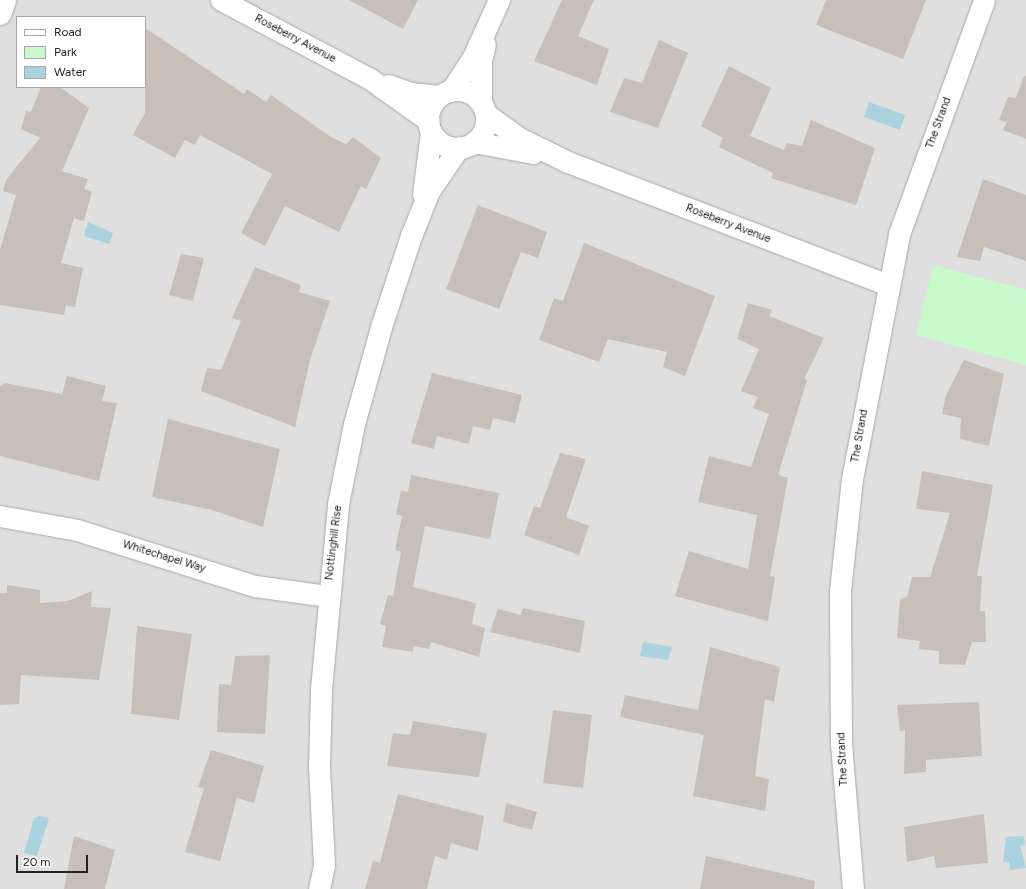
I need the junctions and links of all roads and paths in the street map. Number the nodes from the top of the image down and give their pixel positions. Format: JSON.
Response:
{"nodes":[{"id":1,"x":221,"y":0,"type":"edge"},
{"id":2,"x":984,"y":0,"type":"edge"},
{"id":3,"x":496,"y":6,"type":"edge"},
{"id":4,"x":370,"y":79,"type":"junction"},
{"id":5,"x":445,"y":93,"type":"junction"},
{"id":6,"x":483,"y":108,"type":"junction"},
{"id":7,"x":430,"y":126,"type":"junction"},
{"id":8,"x":466,"y":145,"type":"junction"},
{"id":9,"x":568,"y":162,"type":"junction"},
{"id":10,"x":421,"y":208,"type":"junction"},
{"id":11,"x":888,"y":285,"type":"junction"},
{"id":12,"x":0,"y":516,"type":"edge"},
{"id":13,"x":328,"y":596,"type":"junction"},
{"id":14,"x":319,"y":889,"type":"edge"},
{"id":15,"x":852,"y":889,"type":"edge"}],
"edges":[{"from":1,"to":4,"type":"street","name":"Roseberry Avenue"},
{"from":2,"to":11,"type":"street","name":"The Strand"},
{"from":3,"to":5,"type":"street"},
{"from":3,"to":6,"type":"street"},
{"from":4,"to":5,"type":"street","name":"Roseberry Avenue"},
{"from":4,"to":7,"type":"street","name":"Roseberry Avenue"},
{"from":5,"to":6,"type":"street"},
{"from":5,"to":7,"type":"street"},
{"from":6,"to":8,"type":"street"},
{"from":6,"to":9,"type":"street","name":"Roseberry Avenue"},
{"from":7,"to":8,"type":"street"},
{"from":7,"to":10,"type":"street","name":"Nottinghill Rise"},
{"from":8,"to":9,"type":"street","name":"Roseberry Avenue"},
{"from":8,"to":10,"type":"street","name":"Nottinghill Rise"},
{"from":9,"to":11,"type":"street","name":"Roseberry Avenue"},
{"from":10,"to":13,"type":"street","name":"Nottinghill Rise"},
{"from":11,"to":15,"type":"street","name":"The Strand"},
{"from":12,"to":13,"type":"street","name":"Whitechapel Way"},
{"from":13,"to":14,"type":"street","name":"Nottinghill Rise"}]}
